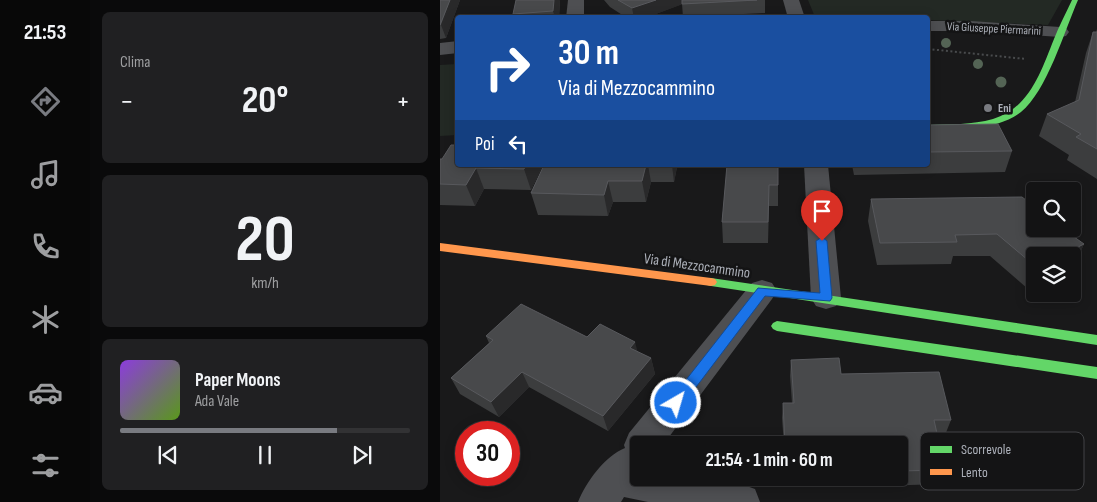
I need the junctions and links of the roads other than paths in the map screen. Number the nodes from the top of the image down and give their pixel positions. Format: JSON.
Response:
{"nodes":[{"id":1,"x":576,"y":0,"type":"edge"},
{"id":2,"x":791,"y":0,"type":"edge"},
{"id":3,"x":1075,"y":0,"type":"edge"},
{"id":4,"x":575,"y":15,"type":"edge"},
{"id":5,"x":796,"y":15,"type":"edge"},
{"id":6,"x":930,"y":26,"type":"edge"},
{"id":7,"x":1060,"y":32,"type":"junction"},
{"id":8,"x":455,"y":47,"type":"edge"},
{"id":9,"x":440,"y":49,"type":"edge"},
{"id":10,"x":930,"y":128,"type":"edge"},
{"id":11,"x":816,"y":167,"type":"edge"},
{"id":12,"x":440,"y":248,"type":"edge"},
{"id":13,"x":762,"y":291,"type":"junction"},
{"id":14,"x":826,"y":298,"type":"junction"},
{"id":15,"x":777,"y":326,"type":"dead end"},
{"id":16,"x":1097,"y":340,"type":"edge"},
{"id":17,"x":1097,"y":373,"type":"edge"},
{"id":18,"x":649,"y":436,"type":"edge"},
{"id":19,"x":617,"y":476,"type":"edge"},
{"id":20,"x":741,"y":502,"type":"edge"}],
"edges":[{"from":1,"to":4,"type":"street"},
{"from":2,"to":5,"type":"street"},
{"from":3,"to":7,"type":"street"},
{"from":6,"to":7,"type":"street","name":"Via Giuseppe Piermarini"},
{"from":7,"to":10,"type":"street"},
{"from":8,"to":9,"type":"street"},
{"from":11,"to":14,"type":"street"},
{"from":12,"to":13,"type":"street","name":"Via di Mezzocammino"},
{"from":13,"to":14,"type":"street","name":"Via di Mezzocammino"},
{"from":13,"to":18,"type":"street"},
{"from":14,"to":16,"type":"street","name":"Via di Mezzocammino"},
{"from":15,"to":17,"type":"street"},
{"from":19,"to":20,"type":"street"}]}
